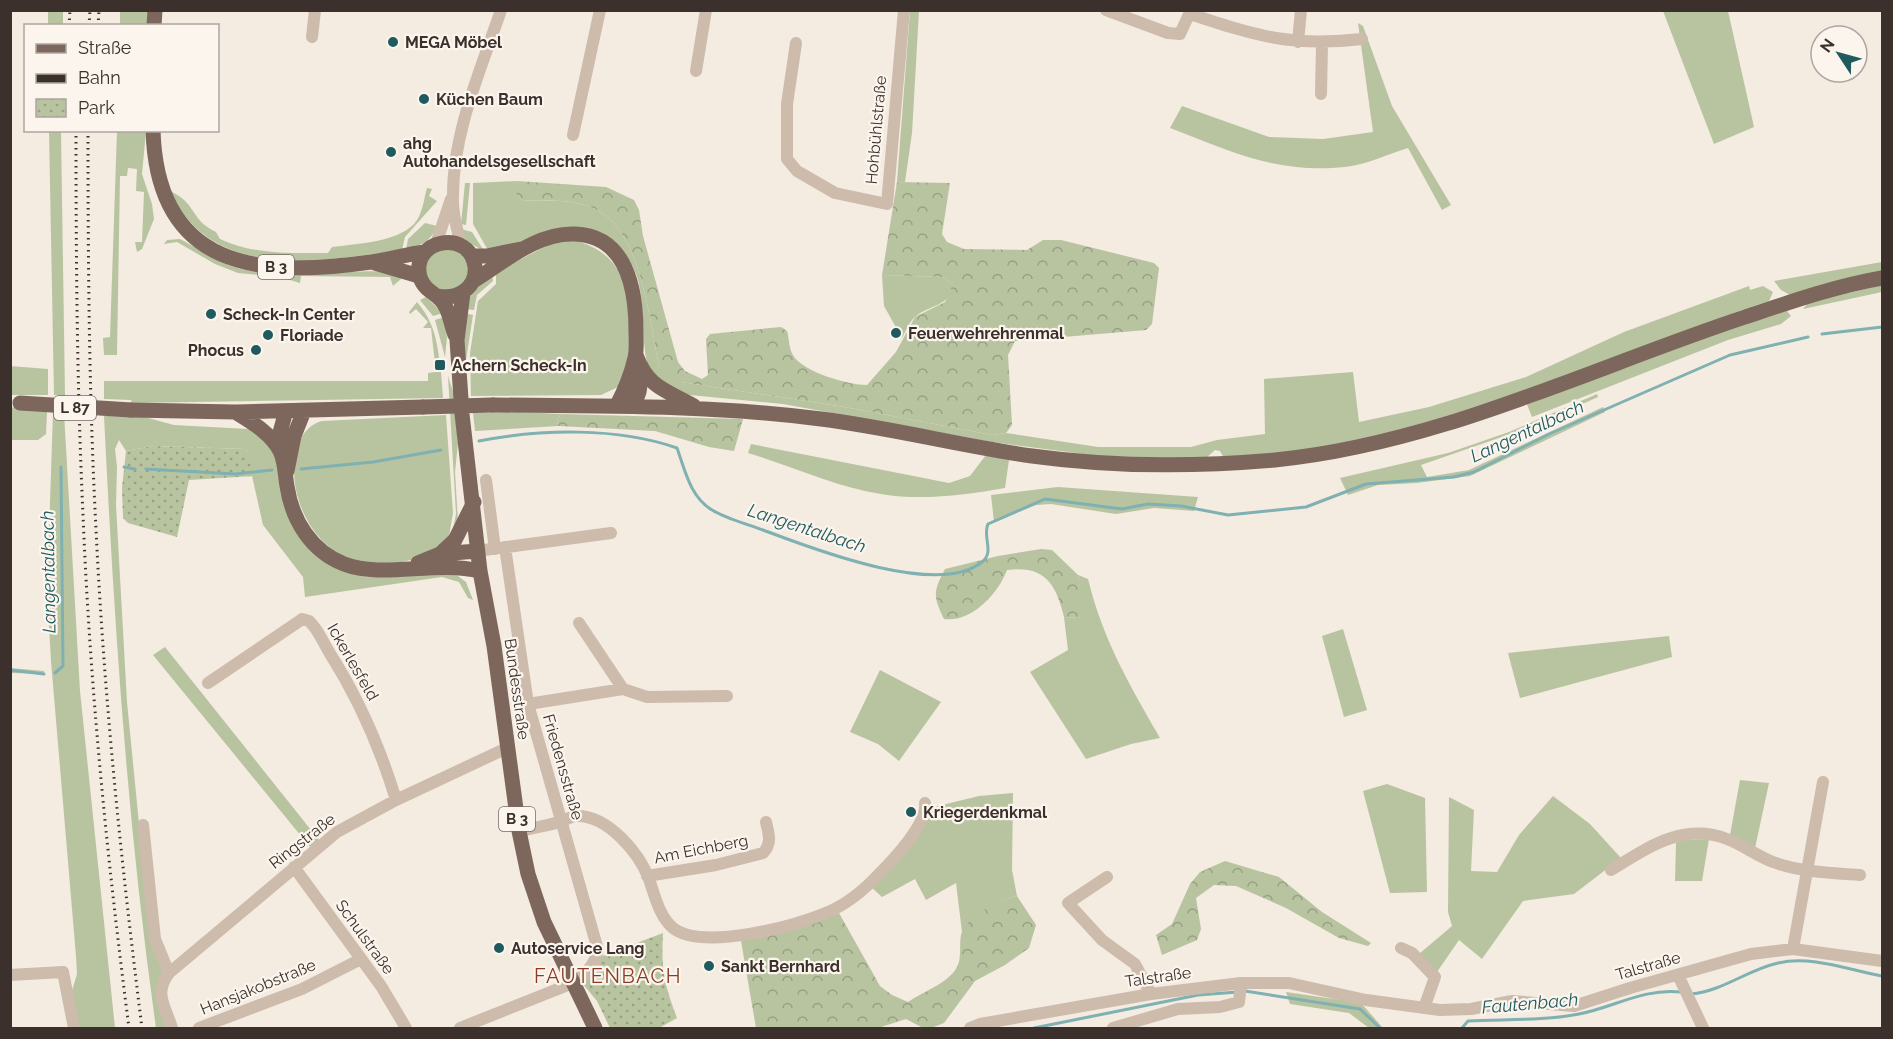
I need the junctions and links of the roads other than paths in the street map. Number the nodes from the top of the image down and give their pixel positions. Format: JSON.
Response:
{"nodes":[{"id":1,"x":315,"y":10,"type":"edge"},
{"id":2,"x":501,"y":10,"type":"edge"},
{"id":3,"x":600,"y":10,"type":"edge"},
{"id":4,"x":706,"y":10,"type":"edge"},
{"id":5,"x":904,"y":10,"type":"edge"},
{"id":6,"x":1106,"y":10,"type":"edge"},
{"id":7,"x":1302,"y":10,"type":"edge"},
{"id":8,"x":1191,"y":12,"type":"edge"},
{"id":9,"x":312,"y":37,"type":"dead end"},
{"id":10,"x":1362,"y":39,"type":"dead end"},
{"id":11,"x":1298,"y":42,"type":"junction"},
{"id":12,"x":796,"y":44,"type":"dead end"},
{"id":13,"x":1322,"y":44,"type":"junction"},
{"id":14,"x":696,"y":71,"type":"dead end"},
{"id":15,"x":1321,"y":94,"type":"dead end"},
{"id":16,"x":153,"y":132,"type":"edge"},
{"id":17,"x":573,"y":135,"type":"dead end"},
{"id":18,"x":453,"y":195,"type":"junction"},
{"id":19,"x":430,"y":248,"type":"junction"},
{"id":20,"x":524,"y":248,"type":"junction"},
{"id":21,"x":466,"y":250,"type":"junction"},
{"id":22,"x":372,"y":262,"type":"junction"},
{"id":23,"x":419,"y":276,"type":"junction"},
{"id":24,"x":1882,"y":278,"type":"edge"},
{"id":25,"x":468,"y":287,"type":"junction"},
{"id":26,"x":438,"y":297,"type":"junction"},
{"id":27,"x":457,"y":340,"type":"junction"},
{"id":28,"x":636,"y":355,"type":"junction"},
{"id":29,"x":642,"y":372,"type":"junction"},
{"id":30,"x":15,"y":402,"type":"edge"},
{"id":31,"x":617,"y":405,"type":"junction"},
{"id":32,"x":634,"y":405,"type":"junction"},
{"id":33,"x":700,"y":408,"type":"junction"},
{"id":34,"x":286,"y":411,"type":"junction"},
{"id":35,"x":304,"y":411,"type":"junction"},
{"id":36,"x":235,"y":412,"type":"junction"},
{"id":37,"x":280,"y":451,"type":"junction"},
{"id":38,"x":286,"y":476,"type":"junction"},
{"id":39,"x":486,"y":480,"type":"dead end"},
{"id":40,"x":474,"y":502,"type":"junction"},
{"id":41,"x":611,"y":533,"type":"dead end"},
{"id":42,"x":500,"y":548,"type":"junction"},
{"id":43,"x":477,"y":551,"type":"junction"},
{"id":44,"x":440,"y":554,"type":"junction"},
{"id":45,"x":407,"y":567,"type":"junction"},
{"id":46,"x":480,"y":571,"type":"junction"},
{"id":47,"x":579,"y":623,"type":"dead end"},
{"id":48,"x":208,"y":683,"type":"dead end"},
{"id":49,"x":623,"y":689,"type":"junction"},
{"id":50,"x":727,"y":696,"type":"dead end"},
{"id":51,"x":528,"y":704,"type":"junction"},
{"id":52,"x":507,"y":747,"type":"junction"},
{"id":53,"x":1823,"y":782,"type":"dead end"},
{"id":54,"x":396,"y":800,"type":"junction"},
{"id":55,"x":925,"y":803,"type":"dead end"},
{"id":56,"x":561,"y":822,"type":"junction"},
{"id":57,"x":766,"y":822,"type":"dead end"},
{"id":58,"x":142,"y":825,"type":"dead end"},
{"id":59,"x":519,"y":831,"type":"junction"},
{"id":60,"x":294,"y":867,"type":"junction"},
{"id":61,"x":1611,"y":870,"type":"dead end"},
{"id":62,"x":1806,"y":871,"type":"junction"},
{"id":63,"x":1860,"y":875,"type":"dead end"},
{"id":64,"x":647,"y":876,"type":"junction"},
{"id":65,"x":1107,"y":877,"type":"dead end"},
{"id":66,"x":1401,"y":948,"type":"dead end"},
{"id":67,"x":1793,"y":949,"type":"junction"},
{"id":68,"x":361,"y":959,"type":"junction"},
{"id":69,"x":1882,"y":961,"type":"edge"},
{"id":70,"x":169,"y":973,"type":"junction"},
{"id":71,"x":10,"y":975,"type":"edge"},
{"id":72,"x":1241,"y":983,"type":"junction"},
{"id":73,"x":573,"y":984,"type":"junction"},
{"id":74,"x":1683,"y":986,"type":"junction"},
{"id":75,"x":1151,"y":994,"type":"junction"},
{"id":76,"x":1424,"y":1008,"type":"junction"},
{"id":77,"x":977,"y":1027,"type":"edge"},
{"id":78,"x":74,"y":1029,"type":"edge"},
{"id":79,"x":172,"y":1029,"type":"edge"},
{"id":80,"x":199,"y":1029,"type":"edge"},
{"id":81,"x":406,"y":1029,"type":"edge"},
{"id":82,"x":460,"y":1029,"type":"edge"},
{"id":83,"x":595,"y":1029,"type":"edge"},
{"id":84,"x":1113,"y":1029,"type":"edge"},
{"id":85,"x":1703,"y":1029,"type":"edge"}],
"edges":[{"from":1,"to":9,"type":"street"},
{"from":2,"to":18,"type":"street"},
{"from":3,"to":17,"type":"street"},
{"from":4,"to":14,"type":"street"},
{"from":5,"to":12,"type":"street","name":"Hohbühlstraße"},
{"from":6,"to":8,"type":"street"},
{"from":7,"to":11,"type":"street"},
{"from":8,"to":11,"type":"street"},
{"from":10,"to":13,"type":"street"},
{"from":11,"to":13,"type":"street"},
{"from":13,"to":15,"type":"street"},
{"from":16,"to":22,"type":"main road","number":"B 3"},
{"from":18,"to":19,"type":"street"},
{"from":18,"to":21,"type":"street"},
{"from":19,"to":21,"type":"main road","number":"B 3"},
{"from":19,"to":22,"type":"main road","number":"B 3"},
{"from":19,"to":23,"type":"main road"},
{"from":20,"to":21,"type":"main road"},
{"from":20,"to":25,"type":"main road"},
{"from":20,"to":28,"type":"main road"},
{"from":21,"to":25,"type":"main road","number":"B 3"},
{"from":22,"to":23,"type":"main road","number":"B 3"},
{"from":23,"to":26,"type":"main road","number":"B 3"},
{"from":24,"to":33,"type":"main road","number":"L 87"},
{"from":25,"to":26,"type":"main road"},
{"from":25,"to":27,"type":"main road","number":"B 3"},
{"from":26,"to":27,"type":"main road","number":"B 3"},
{"from":27,"to":40,"type":"main road","name":"Bundesstraße","number":"B 3"},
{"from":28,"to":29,"type":"main road"},
{"from":28,"to":31,"type":"main road"},
{"from":29,"to":32,"type":"main road"},
{"from":29,"to":33,"type":"main road"},
{"from":30,"to":36,"type":"main road","number":"L 87","bridge":true},
{"from":31,"to":32,"type":"main road","number":"L 87"},
{"from":31,"to":35,"type":"main road","number":"L 87","bridge":true},
{"from":32,"to":33,"type":"main road","number":"L 87"},
{"from":34,"to":35,"type":"main road","number":"L 87"},
{"from":34,"to":36,"type":"main road","number":"L 87"},
{"from":34,"to":37,"type":"main road"},
{"from":35,"to":38,"type":"main road"},
{"from":36,"to":37,"type":"main road"},
{"from":37,"to":38,"type":"main road"},
{"from":38,"to":45,"type":"main road"},
{"from":39,"to":42,"type":"street","name":"Friedensstraße"},
{"from":40,"to":43,"type":"main road","name":"Bundesstraße","number":"B 3"},
{"from":40,"to":44,"type":"main road"},
{"from":41,"to":42,"type":"street"},
{"from":42,"to":43,"type":"street"},
{"from":42,"to":51,"type":"street","name":"Friedensstraße"},
{"from":43,"to":44,"type":"main road"},
{"from":43,"to":46,"type":"main road","name":"Bundesstraße","number":"B 3"},
{"from":44,"to":45,"type":"main road"},
{"from":45,"to":46,"type":"main road"},
{"from":46,"to":52,"type":"main road","name":"Bundesstraße","number":"B 3"},
{"from":47,"to":49,"type":"street"},
{"from":48,"to":54,"type":"street","name":"Ickerlesfeld"},
{"from":49,"to":50,"type":"street"},
{"from":49,"to":51,"type":"street"},
{"from":51,"to":56,"type":"street","name":"Friedensstraße"},
{"from":52,"to":54,"type":"street","name":"Ringstraße"},
{"from":52,"to":59,"type":"main road","name":"Bundesstraße","number":"B 3"},
{"from":53,"to":62,"type":"street"},
{"from":54,"to":60,"type":"street","name":"Ringstraße"},
{"from":55,"to":64,"type":"street","name":"Am Eichberg"},
{"from":56,"to":59,"type":"street","name":"Am Eichberg"},
{"from":56,"to":64,"type":"street","name":"Am Eichberg"},
{"from":56,"to":73,"type":"street","name":"Friedensstraße"},
{"from":57,"to":64,"type":"street","name":"Am Eichberg"},
{"from":58,"to":70,"type":"street"},
{"from":59,"to":73,"type":"main road","name":"Bundesstraße","number":"B 3"},
{"from":60,"to":68,"type":"street","name":"Schulstraße"},
{"from":60,"to":70,"type":"street","name":"Ringstraße"},
{"from":61,"to":62,"type":"street"},
{"from":62,"to":63,"type":"street"},
{"from":62,"to":67,"type":"street"},
{"from":65,"to":75,"type":"street"},
{"from":66,"to":76,"type":"street"},
{"from":67,"to":69,"type":"street","name":"Talstraße"},
{"from":67,"to":74,"type":"street","name":"Talstraße"},
{"from":68,"to":80,"type":"street","name":"Hansjakobstraße"},
{"from":68,"to":81,"type":"street","name":"Schulstraße"},
{"from":70,"to":79,"type":"street"},
{"from":71,"to":78,"type":"street"},
{"from":72,"to":75,"type":"street","name":"Talstraße"},
{"from":72,"to":76,"type":"street","name":"Talstraße"},
{"from":72,"to":84,"type":"street"},
{"from":73,"to":82,"type":"street"},
{"from":73,"to":83,"type":"main road","name":"Bundesstraße","number":"B 3"},
{"from":74,"to":76,"type":"street","name":"Talstraße"},
{"from":74,"to":85,"type":"street"},
{"from":75,"to":77,"type":"street","name":"Talstraße"}]}
